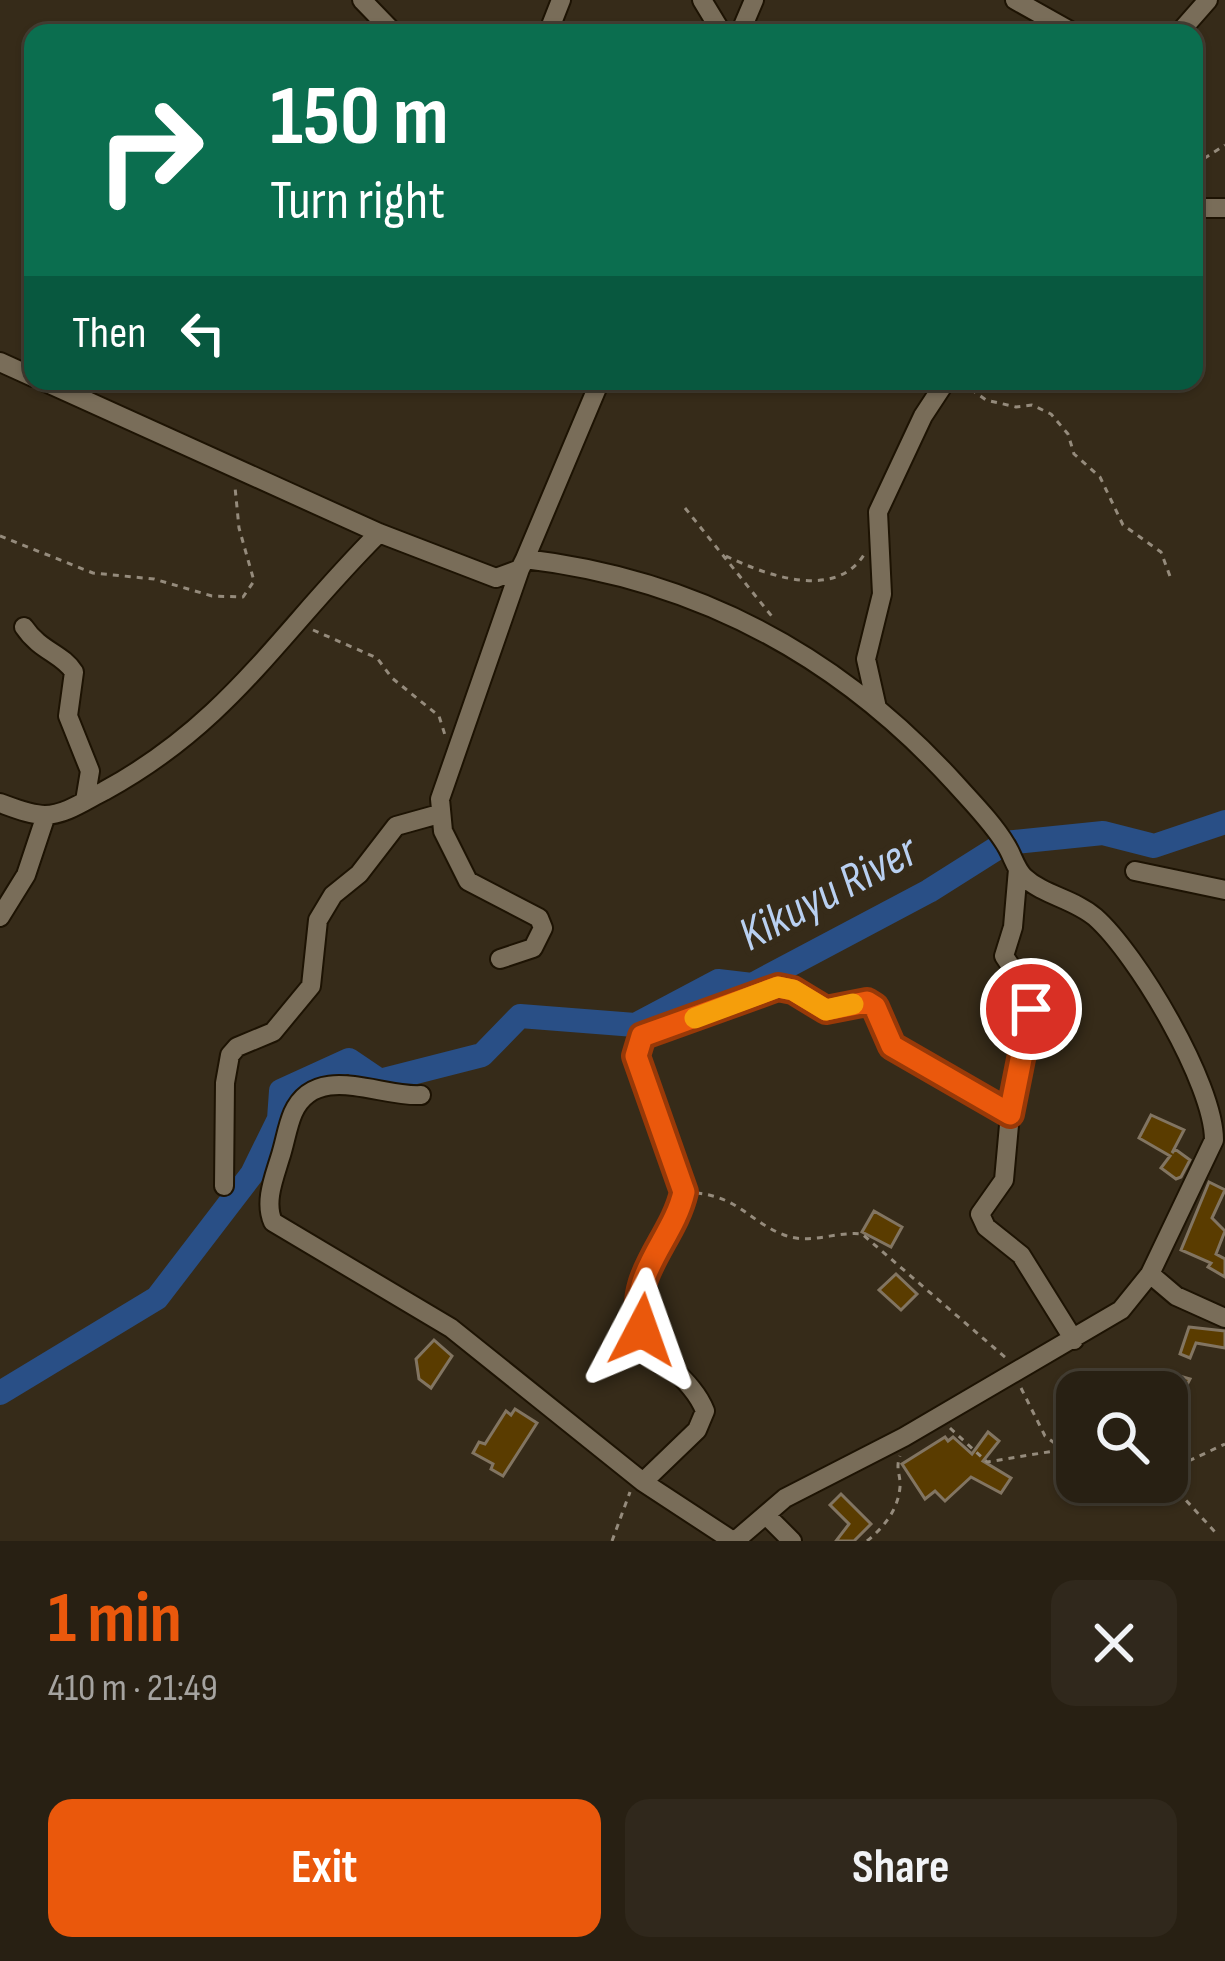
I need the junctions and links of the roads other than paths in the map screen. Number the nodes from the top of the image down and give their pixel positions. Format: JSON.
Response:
{"nodes":[{"id":1,"x":362,"y":0,"type":"edge"},
{"id":2,"x":1015,"y":0,"type":"edge"},
{"id":3,"x":1208,"y":0,"type":"edge"},
{"id":4,"x":385,"y":24,"type":"edge"},
{"id":5,"x":1059,"y":24,"type":"edge"},
{"id":6,"x":1188,"y":24,"type":"edge"},
{"id":7,"x":63,"y":390,"type":"edge"},
{"id":8,"x":596,"y":390,"type":"edge"},
{"id":9,"x":941,"y":390,"type":"edge"},
{"id":10,"x":379,"y":533,"type":"junction"},
{"id":11,"x":522,"y":564,"type":"junction"},
{"id":12,"x":24,"y":627,"type":"dead end"},
{"id":13,"x":877,"y":708,"type":"junction"},
{"id":14,"x":85,"y":801,"type":"junction"},
{"id":15,"x":0,"y":803,"type":"edge"},
{"id":16,"x":439,"y":814,"type":"junction"},
{"id":17,"x":46,"y":815,"type":"junction"},
{"id":18,"x":1018,"y":869,"type":"junction"},
{"id":19,"x":1136,"y":871,"type":"dead end"},
{"id":20,"x":1225,"y":890,"type":"edge"},
{"id":21,"x":0,"y":917,"type":"edge"},
{"id":22,"x":500,"y":959,"type":"dead end"},
{"id":23,"x":421,"y":1095,"type":"dead end"},
{"id":24,"x":1010,"y":1114,"type":"junction"},
{"id":25,"x":224,"y":1186,"type":"dead end"},
{"id":26,"x":1150,"y":1274,"type":"junction"},
{"id":27,"x":1225,"y":1318,"type":"edge"},
{"id":28,"x":1074,"y":1340,"type":"junction"},
{"id":29,"x":641,"y":1480,"type":"junction"},
{"id":30,"x":766,"y":1515,"type":"junction"},
{"id":31,"x":734,"y":1541,"type":"edge"},
{"id":32,"x":792,"y":1541,"type":"edge"}],
"edges":[{"from":1,"to":4,"type":"street"},
{"from":2,"to":5,"type":"street"},
{"from":3,"to":6,"type":"street"},
{"from":7,"to":10,"type":"street"},
{"from":8,"to":11,"type":"street"},
{"from":9,"to":13,"type":"street"},
{"from":10,"to":11,"type":"street"},
{"from":10,"to":14,"type":"street"},
{"from":11,"to":13,"type":"street"},
{"from":11,"to":16,"type":"street"},
{"from":12,"to":14,"type":"street"},
{"from":13,"to":18,"type":"street"},
{"from":14,"to":17,"type":"street"},
{"from":15,"to":17,"type":"street"},
{"from":16,"to":22,"type":"street"},
{"from":16,"to":25,"type":"street"},
{"from":17,"to":21,"type":"street"},
{"from":18,"to":24,"type":"street"},
{"from":18,"to":26,"type":"street"},
{"from":19,"to":20,"type":"street"},
{"from":23,"to":29,"type":"street"},
{"from":24,"to":28,"type":"street"},
{"from":24,"to":29,"type":"street"},
{"from":26,"to":27,"type":"street"},
{"from":26,"to":28,"type":"street"},
{"from":28,"to":30,"type":"street"},
{"from":29,"to":31,"type":"street"},
{"from":30,"to":31,"type":"street"},
{"from":30,"to":32,"type":"street"}]}
